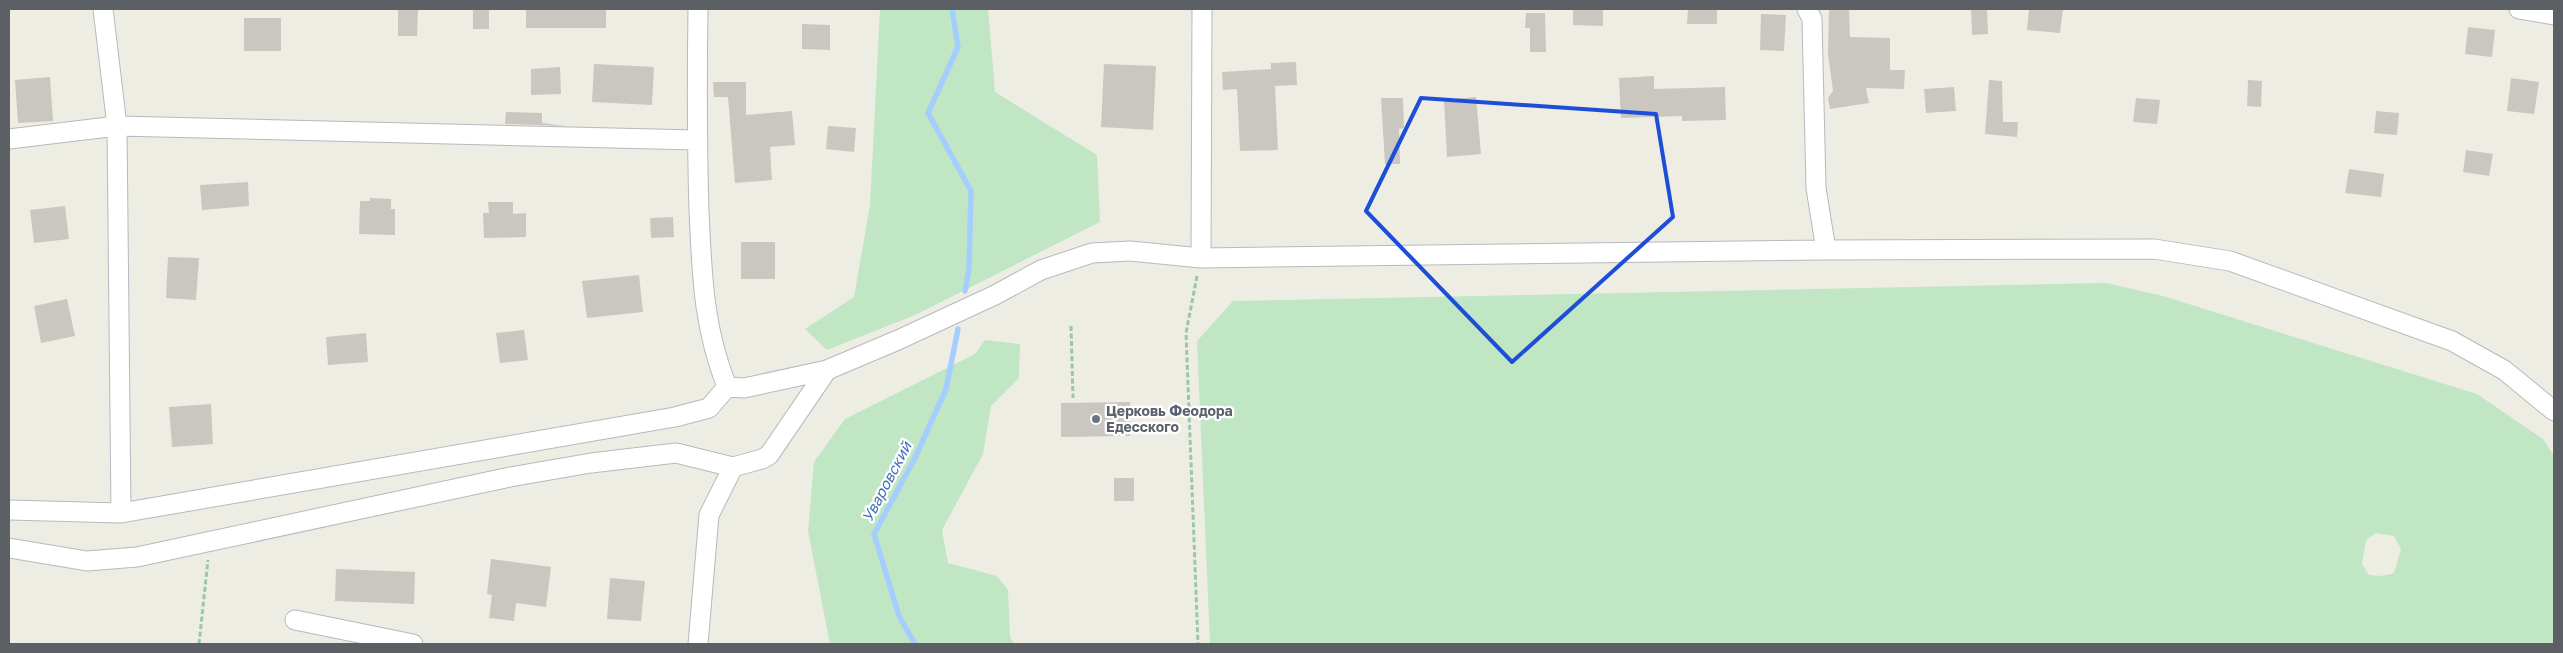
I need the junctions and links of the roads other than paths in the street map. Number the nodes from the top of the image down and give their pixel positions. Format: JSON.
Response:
{"nodes":[{"id":1,"x":103,"y":9,"type":"edge"},
{"id":2,"x":698,"y":9,"type":"edge"},
{"id":3,"x":1202,"y":9,"type":"edge"},
{"id":4,"x":1808,"y":9,"type":"edge"},
{"id":5,"x":2519,"y":9,"type":"edge"},
{"id":6,"x":2554,"y":15,"type":"edge"},
{"id":7,"x":117,"y":126,"type":"junction"},
{"id":8,"x":9,"y":139,"type":"edge"},
{"id":9,"x":696,"y":140,"type":"junction"},
{"id":10,"x":1826,"y":250,"type":"junction"},
{"id":11,"x":1201,"y":258,"type":"junction"},
{"id":12,"x":827,"y":370,"type":"junction"},
{"id":13,"x":727,"y":387,"type":"junction"},
{"id":14,"x":2554,"y":411,"type":"edge"},
{"id":15,"x":732,"y":467,"type":"junction"},
{"id":16,"x":9,"y":510,"type":"edge"},
{"id":17,"x":121,"y":513,"type":"junction"},
{"id":18,"x":9,"y":548,"type":"edge"},
{"id":19,"x":295,"y":620,"type":"dead end"},
{"id":20,"x":412,"y":644,"type":"edge"},
{"id":21,"x":698,"y":644,"type":"edge"}],
"edges":[{"from":1,"to":7,"type":"street"},
{"from":2,"to":9,"type":"street"},
{"from":3,"to":11,"type":"street"},
{"from":4,"to":10,"type":"street"},
{"from":5,"to":6,"type":"street"},
{"from":7,"to":8,"type":"street"},
{"from":7,"to":9,"type":"street"},
{"from":7,"to":17,"type":"street"},
{"from":9,"to":13,"type":"street"},
{"from":10,"to":11,"type":"street"},
{"from":10,"to":14,"type":"street"},
{"from":11,"to":12,"type":"street"},
{"from":12,"to":13,"type":"street"},
{"from":12,"to":15,"type":"street"},
{"from":13,"to":17,"type":"street"},
{"from":15,"to":18,"type":"street"},
{"from":15,"to":21,"type":"street"},
{"from":16,"to":17,"type":"street"},
{"from":19,"to":20,"type":"street"}]}
